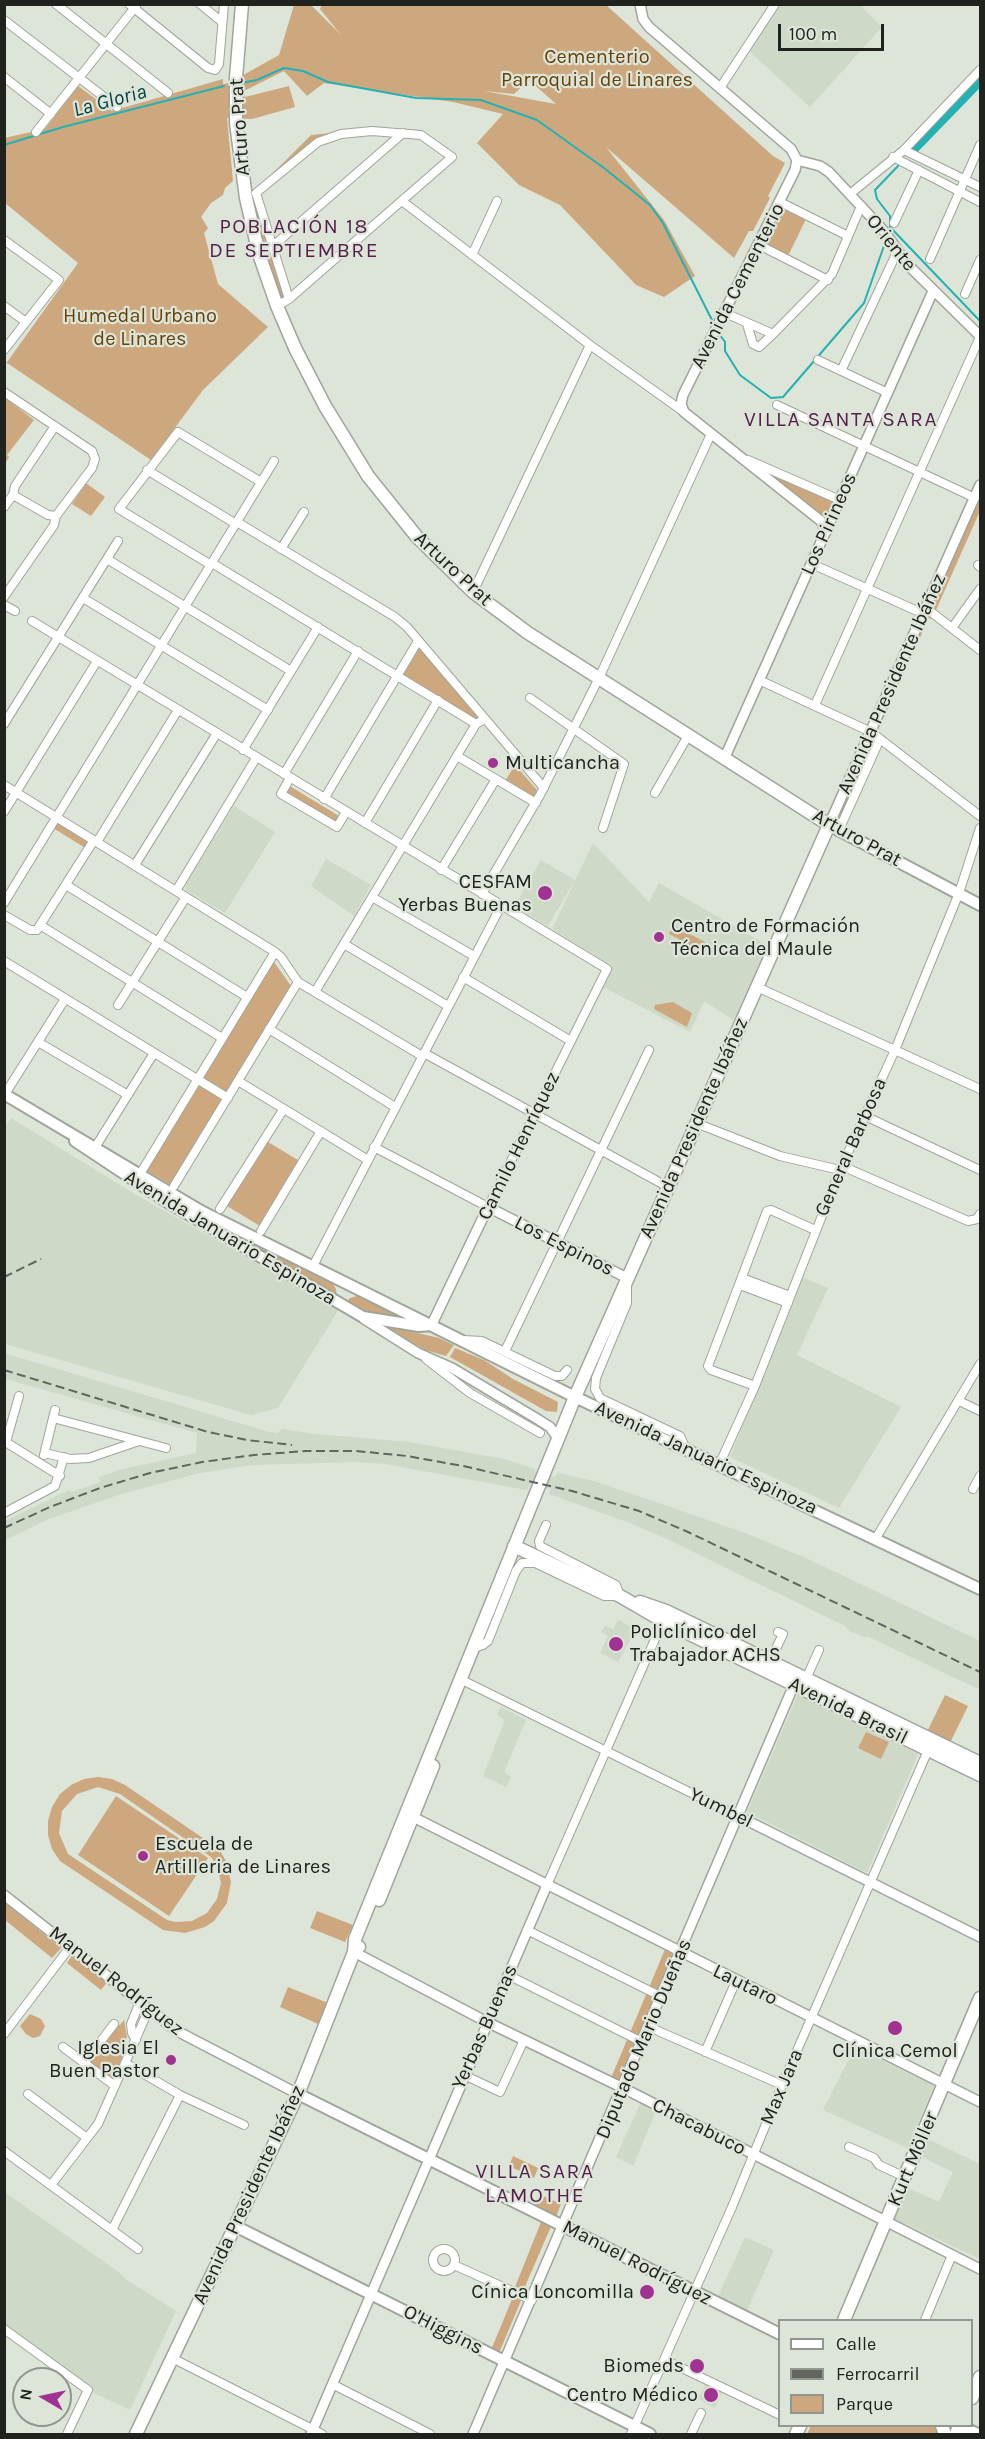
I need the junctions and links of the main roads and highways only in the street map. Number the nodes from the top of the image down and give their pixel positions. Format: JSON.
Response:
{"nodes":[{"id":1,"x":242,"y":4,"type":"edge"},
{"id":2,"x":834,"y":827,"type":"junction"},
{"id":3,"x":981,"y":905,"type":"edge"},
{"id":4,"x":6,"y":1097,"type":"edge"},
{"id":5,"x":42,"y":1116,"type":"junction"},
{"id":6,"x":432,"y":1324,"type":"junction"},
{"id":7,"x":575,"y":1396,"type":"junction"},
{"id":8,"x":514,"y":1546,"type":"junction"},
{"id":9,"x":981,"y":1589,"type":"edge"},
{"id":10,"x":620,"y":1596,"type":"junction"},
{"id":11,"x":800,"y":1680,"type":"junction"},
{"id":12,"x":930,"y":1744,"type":"junction"},
{"id":13,"x":981,"y":1763,"type":"edge"},
{"id":14,"x":981,"y":1775,"type":"edge"},
{"id":15,"x":981,"y":1998,"type":"edge"},
{"id":16,"x":298,"y":2094,"type":"junction"},
{"id":17,"x":235,"y":2226,"type":"junction"},
{"id":18,"x":844,"y":2319,"type":"edge"},
{"id":19,"x":778,"y":2333,"type":"edge"},
{"id":20,"x":981,"y":2377,"type":"edge"},
{"id":21,"x":973,"y":2396,"type":"edge"},
{"id":22,"x":962,"y":2427,"type":"edge"},
{"id":23,"x":633,"y":2431,"type":"edge"},
{"id":24,"x":136,"y":2434,"type":"edge"},
{"id":25,"x":650,"y":2434,"type":"edge"},
{"id":26,"x":978,"y":2434,"type":"edge"}],
"edges":[{"from":1,"to":2,"type":"main road","name":"Arturo Prat"},
{"from":2,"to":3,"type":"main road","name":"Arturo Prat"},
{"from":2,"to":7,"type":"main road","name":"Avenida Presidente Ibáñez"},
{"from":4,"to":5,"type":"main road","name":"Avenida Januario Espinoza"},
{"from":5,"to":6,"type":"main road","name":"Avenida Januario Espinoza"},
{"from":5,"to":6,"type":"main road","name":"Avenida Januario Espinoza"},
{"from":6,"to":7,"type":"main road","name":"Avenida Januario Espinoza"},
{"from":7,"to":8,"type":"main road","name":"Avenida Presidente Ibáñez"},
{"from":7,"to":9,"type":"main road","name":"Avenida Januario Espinoza"},
{"from":8,"to":10,"type":"main road","name":"Avenida Brasil"},
{"from":8,"to":16,"type":"main road","name":"Avenida Presidente Ibáñez"},
{"from":10,"to":11,"type":"main road","name":"Avenida Brasil"},
{"from":10,"to":11,"type":"main road","name":"Avenida Brasil"},
{"from":11,"to":12,"type":"main road","name":"Avenida Brasil"},
{"from":12,"to":13,"type":"main road","name":"Avenida Brasil"},
{"from":12,"to":14,"type":"main road","name":"Avenida Brasil"},
{"from":15,"to":18,"type":"main road","name":"Kurt Möller"},
{"from":16,"to":17,"type":"main road","name":"Avenida Presidente Ibáñez"},
{"from":16,"to":19,"type":"main road","name":"Manuel Rodríguez"},
{"from":17,"to":23,"type":"main road","name":"O'Higgins"},
{"from":17,"to":24,"type":"main road","name":"Avenida Presidente Ibáñez"},
{"from":20,"to":21,"type":"main road"},
{"from":22,"to":26,"type":"main road"},
{"from":23,"to":25,"type":"main road","name":"O'Higgins"}]}
